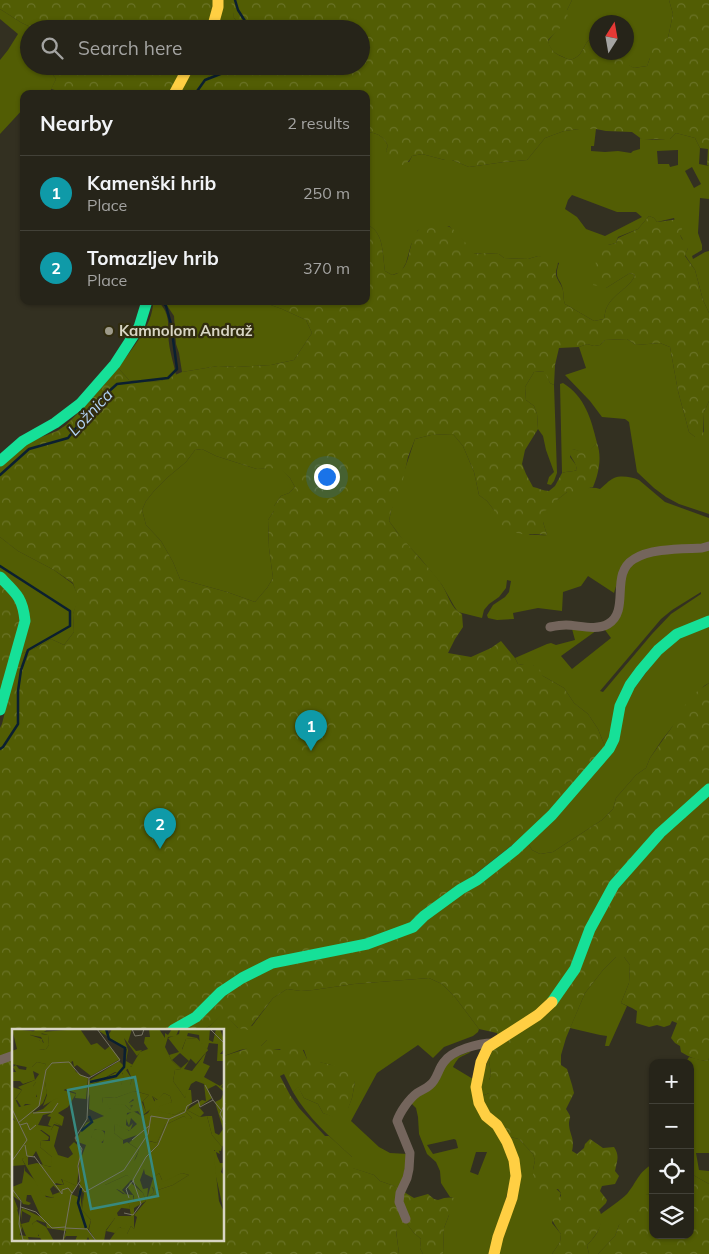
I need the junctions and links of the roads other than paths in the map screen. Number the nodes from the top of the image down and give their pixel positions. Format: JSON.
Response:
{"nodes":[{"id":1,"x":218,"y":0,"type":"edge"},
{"id":2,"x":214,"y":20,"type":"edge"},
{"id":3,"x":184,"y":75,"type":"edge"},
{"id":4,"x":176,"y":90,"type":"edge"},
{"id":5,"x":146,"y":305,"type":"edge"},
{"id":6,"x":0,"y":461,"type":"edge"},
{"id":7,"x":709,"y":546,"type":"edge"},
{"id":8,"x":0,"y":577,"type":"edge"},
{"id":9,"x":709,"y":621,"type":"edge"},
{"id":10,"x":550,"y":627,"type":"dead end"},
{"id":11,"x":0,"y":710,"type":"edge"},
{"id":12,"x":709,"y":789,"type":"edge"},
{"id":13,"x":176,"y":1029,"type":"edge"},
{"id":14,"x":494,"y":1043,"type":"junction"},
{"id":15,"x":406,"y":1219,"type":"dead end"},
{"id":16,"x":494,"y":1254,"type":"edge"}],
"edges":[{"from":1,"to":2,"type":"street"},
{"from":3,"to":4,"type":"street"},
{"from":5,"to":6,"type":"street"},
{"from":7,"to":10,"type":"street"},
{"from":8,"to":11,"type":"street"},
{"from":9,"to":13,"type":"street"},
{"from":12,"to":14,"type":"street"},
{"from":14,"to":15,"type":"street"},
{"from":14,"to":16,"type":"street"}]}
